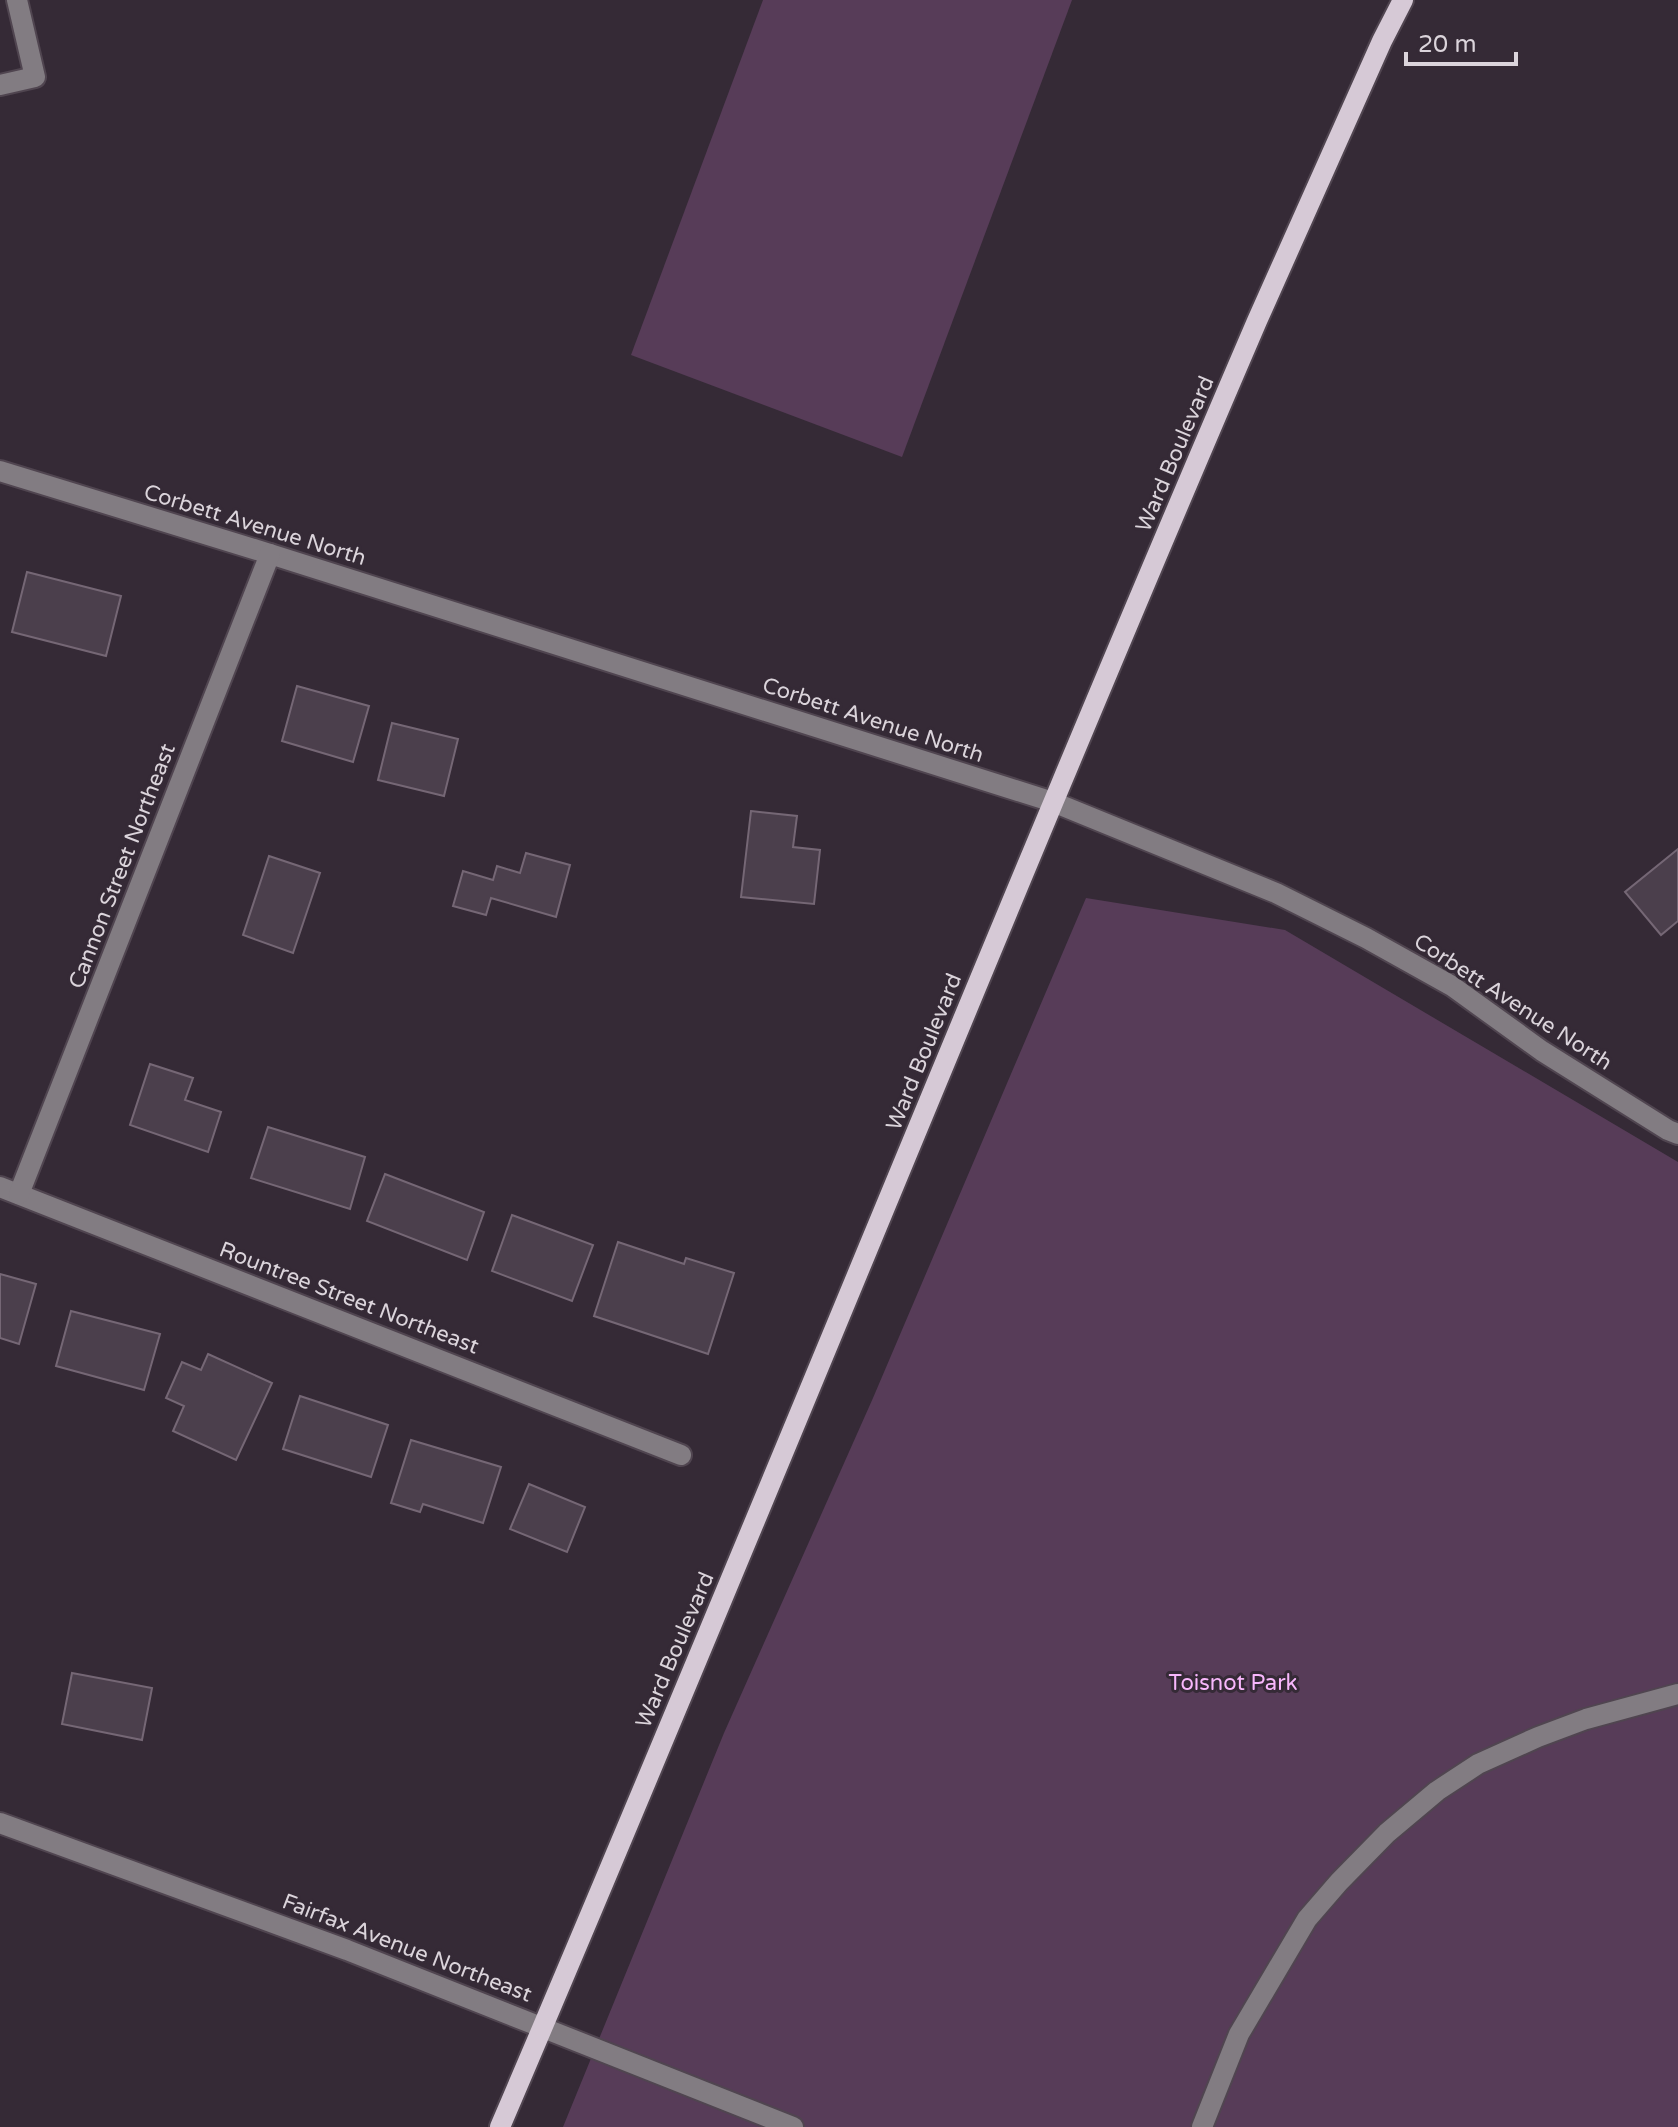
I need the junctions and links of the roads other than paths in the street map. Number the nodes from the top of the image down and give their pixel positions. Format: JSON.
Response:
{"nodes":[{"id":1,"x":17,"y":0,"type":"edge"},
{"id":2,"x":1403,"y":0,"type":"edge"},
{"id":3,"x":0,"y":85,"type":"edge"},
{"id":4,"x":0,"y":471,"type":"edge"},
{"id":5,"x":270,"y":554,"type":"junction"},
{"id":6,"x":1053,"y":802,"type":"junction"},
{"id":7,"x":1678,"y":1134,"type":"edge"},
{"id":8,"x":10,"y":1190,"type":"edge"},
{"id":9,"x":681,"y":1455,"type":"dead end"},
{"id":10,"x":1678,"y":1694,"type":"edge"},
{"id":11,"x":0,"y":1823,"type":"edge"},
{"id":12,"x":543,"y":2026,"type":"junction"},
{"id":13,"x":500,"y":2127,"type":"edge"},
{"id":14,"x":793,"y":2127,"type":"edge"},
{"id":15,"x":1202,"y":2127,"type":"edge"}],
"edges":[{"from":1,"to":3,"type":"street"},
{"from":2,"to":6,"type":"main road","name":"Ward Boulevard"},
{"from":4,"to":5,"type":"street","name":"Corbett Avenue North"},
{"from":5,"to":6,"type":"street","name":"Corbett Avenue North"},
{"from":5,"to":8,"type":"street","name":"Cannon Street Northeast"},
{"from":6,"to":7,"type":"street","name":"Corbett Avenue North"},
{"from":6,"to":12,"type":"main road","name":"Ward Boulevard"},
{"from":8,"to":9,"type":"street","name":"Rountree Street Northeast"},
{"from":10,"to":15,"type":"street"},
{"from":11,"to":12,"type":"street","name":"Fairfax Avenue Northeast"},
{"from":12,"to":13,"type":"main road","name":"Ward Boulevard"},
{"from":12,"to":14,"type":"street","name":"Fairfax Avenue Northeast"}]}
